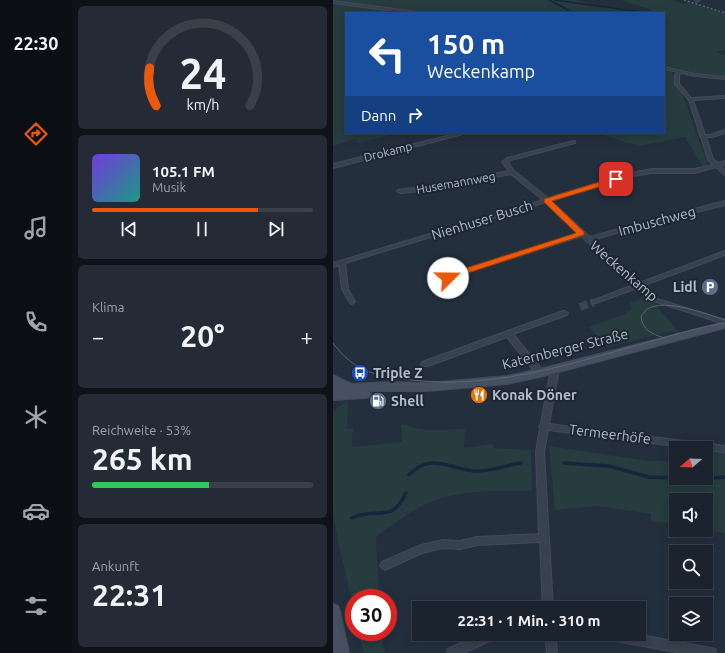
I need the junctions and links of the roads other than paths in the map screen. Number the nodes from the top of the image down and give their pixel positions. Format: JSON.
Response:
{"nodes":[{"id":1,"x":333,"y":2,"type":"edge"},
{"id":2,"x":409,"y":12,"type":"edge"},
{"id":3,"x":665,"y":68,"type":"edge"},
{"id":4,"x":681,"y":72,"type":"junction"},
{"id":5,"x":725,"y":78,"type":"edge"},
{"id":6,"x":725,"y":97,"type":"edge"},
{"id":7,"x":690,"y":99,"type":"junction"},
{"id":8,"x":714,"y":99,"type":"junction"},
{"id":9,"x":725,"y":101,"type":"edge"},
{"id":10,"x":725,"y":131,"type":"edge"},
{"id":11,"x":461,"y":134,"type":"edge"},
{"id":12,"x":702,"y":136,"type":"junction"},
{"id":13,"x":573,"y":142,"type":"dead end"},
{"id":14,"x":725,"y":163,"type":"edge"},
{"id":15,"x":717,"y":165,"type":"junction"},
{"id":16,"x":333,"y":166,"type":"edge"},
{"id":17,"x":512,"y":172,"type":"junction"},
{"id":18,"x":725,"y":173,"type":"edge"},
{"id":19,"x":399,"y":191,"type":"dead end"},
{"id":20,"x":547,"y":200,"type":"junction"},
{"id":21,"x":725,"y":203,"type":"edge"},
{"id":22,"x":581,"y":234,"type":"junction"},
{"id":23,"x":589,"y":240,"type":"junction"},
{"id":24,"x":725,"y":253,"type":"edge"},
{"id":25,"x":342,"y":262,"type":"junction"},
{"id":26,"x":333,"y":264,"type":"edge"},
{"id":27,"x":440,"y":281,"type":"dead end"},
{"id":28,"x":637,"y":286,"type":"junction"},
{"id":29,"x":352,"y":302,"type":"dead end"},
{"id":30,"x":594,"y":302,"type":"tunnel mouth"},
{"id":31,"x":669,"y":305,"type":"joint"},
{"id":32,"x":565,"y":313,"type":"dead end"},
{"id":33,"x":725,"y":323,"type":"edge"},
{"id":34,"x":509,"y":334,"type":"junction"},
{"id":35,"x":425,"y":364,"type":"dead end"},
{"id":36,"x":555,"y":369,"type":"junction"},
{"id":37,"x":540,"y":373,"type":"junction"},
{"id":38,"x":333,"y":379,"type":"edge"},
{"id":39,"x":333,"y":389,"type":"edge"},
{"id":40,"x":349,"y":391,"type":"junction"},
{"id":41,"x":333,"y":396,"type":"edge"},
{"id":42,"x":333,"y":405,"type":"edge"},
{"id":43,"x":543,"y":426,"type":"junction"},
{"id":44,"x":725,"y":449,"type":"edge"},
{"id":45,"x":544,"y":538,"type":"junction"},
{"id":46,"x":385,"y":565,"type":"dead end"},
{"id":47,"x":548,"y":601,"type":"edge"},
{"id":48,"x":333,"y":611,"type":"edge"},
{"id":49,"x":477,"y":641,"type":"edge"},
{"id":50,"x":551,"y":641,"type":"edge"},
{"id":51,"x":644,"y":641,"type":"edge"},
{"id":52,"x":341,"y":653,"type":"edge"},
{"id":53,"x":452,"y":653,"type":"edge"},
{"id":54,"x":552,"y":653,"type":"edge"},
{"id":55,"x":711,"y":653,"type":"edge"}],
"edges":[{"from":1,"to":2,"type":"street"},
{"from":3,"to":4,"type":"street"},
{"from":4,"to":5,"type":"street"},
{"from":4,"to":7,"type":"street"},
{"from":6,"to":8,"type":"street"},
{"from":7,"to":8,"type":"street"},
{"from":7,"to":12,"type":"street"},
{"from":8,"to":9,"type":"street"},
{"from":10,"to":12,"type":"street"},
{"from":11,"to":16,"type":"street","name":"Drokamp"},
{"from":12,"to":15,"type":"street"},
{"from":13,"to":17,"type":"street","name":"Husemannweg"},
{"from":14,"to":15,"type":"street","name":"Nienhuser Busch"},
{"from":15,"to":18,"type":"street"},
{"from":15,"to":20,"type":"street","name":"Nienhuser Busch"},
{"from":17,"to":19,"type":"street","name":"Husemannweg"},
{"from":17,"to":20,"type":"street","name":"Husemannweg"},
{"from":20,"to":22,"type":"street","name":"Weckenkamp"},
{"from":20,"to":25,"type":"street","name":"Nienhuser Busch"},
{"from":21,"to":23,"type":"street","name":"Imbuschweg"},
{"from":22,"to":23,"type":"street","name":"Weckenkamp"},
{"from":22,"to":27,"type":"street"},
{"from":23,"to":28,"type":"street","name":"Weckenkamp"},
{"from":24,"to":28,"type":"street"},
{"from":25,"to":26,"type":"street","name":"Nienhuser Busch"},
{"from":25,"to":29,"type":"street"},
{"from":28,"to":30,"type":"street"},
{"from":28,"to":31,"type":"street","name":"Weckenkamp"},
{"from":31,"to":33,"type":"street","name":"Katernberger Straße"},
{"from":32,"to":34,"type":"street"},
{"from":33,"to":36,"type":"main road","name":"Katernberger Straße"},
{"from":34,"to":35,"type":"street"},
{"from":34,"to":37,"type":"street"},
{"from":36,"to":37,"type":"main road","name":"Katernberger Straße"},
{"from":36,"to":43,"type":"street"},
{"from":37,"to":40,"type":"main road","name":"Katernberger Straße"},
{"from":38,"to":40,"type":"main road"},
{"from":39,"to":40,"type":"main road","name":"Katernberger Straße"},
{"from":40,"to":41,"type":"main road","name":"Katernberger Straße"},
{"from":40,"to":42,"type":"main road"},
{"from":43,"to":44,"type":"street","name":"Termeerhöfe"},
{"from":43,"to":45,"type":"street"},
{"from":45,"to":46,"type":"street"},
{"from":45,"to":47,"type":"street"},
{"from":48,"to":52,"type":"main road"},
{"from":49,"to":53,"type":"street"},
{"from":50,"to":54,"type":"street"},
{"from":51,"to":55,"type":"street"}]}
